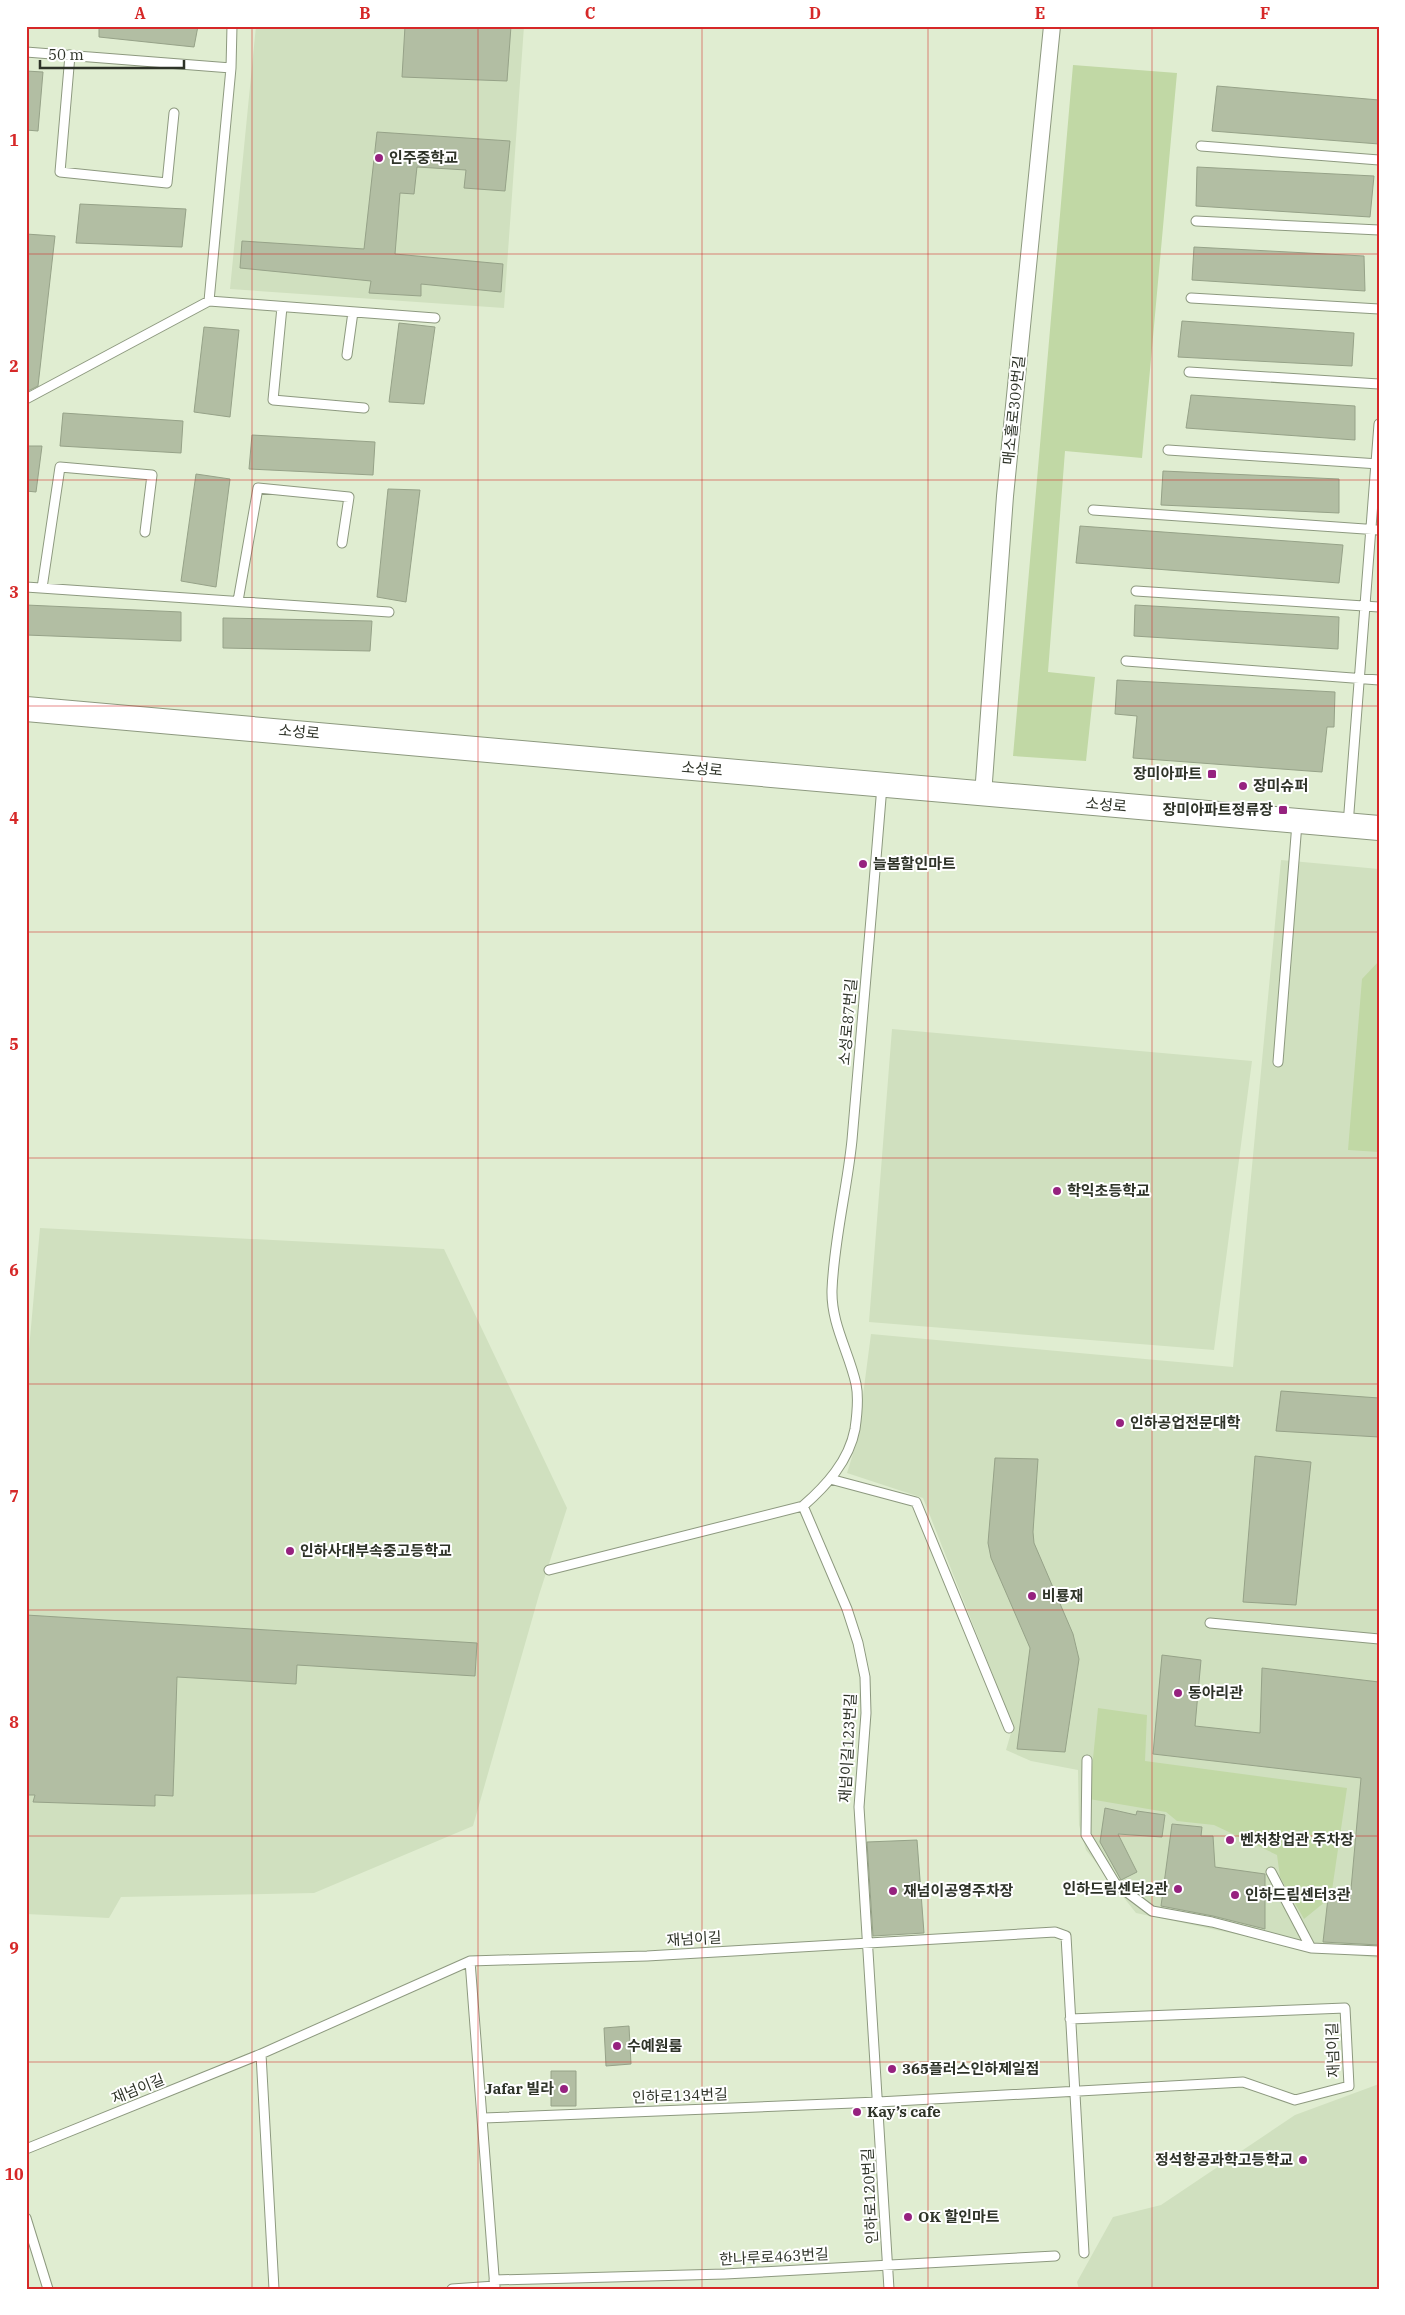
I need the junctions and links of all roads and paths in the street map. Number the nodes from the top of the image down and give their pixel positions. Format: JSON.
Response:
{"nodes":[{"id":1,"x":232,"y":26,"type":"edge"},
{"id":2,"x":1052,"y":26,"type":"edge"},
{"id":3,"x":26,"y":52,"type":"edge"},
{"id":4,"x":70,"y":55,"type":"junction"},
{"id":5,"x":232,"y":68,"type":"junction"},
{"id":6,"x":174,"y":113,"type":"dead end"},
{"id":7,"x":1201,"y":146,"type":"dead end"},
{"id":8,"x":1379,"y":160,"type":"edge"},
{"id":9,"x":1196,"y":221,"type":"dead end"},
{"id":10,"x":1379,"y":230,"type":"edge"},
{"id":11,"x":1191,"y":298,"type":"dead end"},
{"id":12,"x":208,"y":302,"type":"junction"},
{"id":13,"x":282,"y":307,"type":"junction"},
{"id":14,"x":1379,"y":309,"type":"edge"},
{"id":15,"x":352,"y":312,"type":"junction"},
{"id":16,"x":435,"y":318,"type":"dead end"},
{"id":17,"x":347,"y":355,"type":"dead end"},
{"id":18,"x":1189,"y":372,"type":"dead end"},
{"id":19,"x":1379,"y":384,"type":"edge"},
{"id":20,"x":26,"y":399,"type":"edge"},
{"id":21,"x":364,"y":408,"type":"dead end"},
{"id":22,"x":1379,"y":424,"type":"edge"},
{"id":23,"x":1168,"y":450,"type":"dead end"},
{"id":24,"x":1377,"y":463,"type":"edge"},
{"id":25,"x":1092,"y":510,"type":"dead end"},
{"id":26,"x":1375,"y":529,"type":"edge"},
{"id":27,"x":145,"y":532,"type":"dead end"},
{"id":28,"x":342,"y":543,"type":"dead end"},
{"id":29,"x":26,"y":587,"type":"edge"},
{"id":30,"x":42,"y":588,"type":"junction"},
{"id":31,"x":1136,"y":591,"type":"dead end"},
{"id":32,"x":238,"y":601,"type":"junction"},
{"id":33,"x":1365,"y":606,"type":"junction"},
{"id":34,"x":1379,"y":607,"type":"edge"},
{"id":35,"x":389,"y":612,"type":"dead end"},
{"id":36,"x":1126,"y":661,"type":"dead end"},
{"id":37,"x":1359,"y":678,"type":"junction"},
{"id":38,"x":1379,"y":680,"type":"edge"},
{"id":39,"x":26,"y":709,"type":"edge"},
{"id":40,"x":882,"y":786,"type":"junction"},
{"id":41,"x":983,"y":795,"type":"junction"},
{"id":42,"x":1297,"y":821,"type":"junction"},
{"id":43,"x":1348,"y":825,"type":"junction"},
{"id":44,"x":1379,"y":828,"type":"edge"},
{"id":45,"x":1278,"y":1062,"type":"dead end"},
{"id":46,"x":830,"y":1478,"type":"junction"},
{"id":47,"x":803,"y":1506,"type":"junction"},
{"id":48,"x":549,"y":1570,"type":"dead end"},
{"id":49,"x":1210,"y":1623,"type":"dead end"},
{"id":50,"x":1379,"y":1639,"type":"edge"},
{"id":51,"x":1007,"y":1724,"type":"dead end"},
{"id":52,"x":1087,"y":1760,"type":"dead end"},
{"id":53,"x":1271,"y":1872,"type":"dead end"},
{"id":54,"x":868,"y":1943,"type":"junction"},
{"id":55,"x":1311,"y":1948,"type":"junction"},
{"id":56,"x":1379,"y":1951,"type":"edge"},
{"id":57,"x":470,"y":1961,"type":"junction"},
{"id":58,"x":1070,"y":2019,"type":"junction"},
{"id":59,"x":261,"y":2054,"type":"junction"},
{"id":60,"x":1074,"y":2091,"type":"junction"},
{"id":61,"x":878,"y":2102,"type":"junction"},
{"id":62,"x":484,"y":2118,"type":"junction"},
{"id":63,"x":26,"y":2149,"type":"edge"},
{"id":64,"x":26,"y":2218,"type":"edge"},
{"id":65,"x":1084,"y":2253,"type":"dead end"},
{"id":66,"x":1055,"y":2256,"type":"dead end"},
{"id":67,"x":888,"y":2265,"type":"junction"},
{"id":68,"x":495,"y":2285,"type":"edge"},
{"id":69,"x":48,"y":2289,"type":"edge"},
{"id":70,"x":274,"y":2289,"type":"edge"},
{"id":71,"x":452,"y":2289,"type":"edge"},
{"id":72,"x":889,"y":2289,"type":"edge"}],
"edges":[{"from":1,"to":5,"type":"lane"},
{"from":2,"to":41,"type":"street","name":"매소홀로309번길"},
{"from":3,"to":4,"type":"lane"},
{"from":4,"to":5,"type":"lane"},
{"from":4,"to":6,"type":"lane"},
{"from":5,"to":12,"type":"lane"},
{"from":7,"to":8,"type":"lane"},
{"from":9,"to":10,"type":"lane"},
{"from":11,"to":14,"type":"lane"},
{"from":12,"to":13,"type":"lane"},
{"from":12,"to":20,"type":"lane"},
{"from":13,"to":15,"type":"lane"},
{"from":13,"to":21,"type":"lane"},
{"from":15,"to":16,"type":"lane"},
{"from":15,"to":17,"type":"lane"},
{"from":18,"to":19,"type":"lane"},
{"from":22,"to":24,"type":"lane"},
{"from":23,"to":24,"type":"lane"},
{"from":24,"to":26,"type":"lane"},
{"from":25,"to":26,"type":"lane"},
{"from":26,"to":33,"type":"lane"},
{"from":27,"to":30,"type":"lane"},
{"from":28,"to":32,"type":"lane"},
{"from":29,"to":30,"type":"lane"},
{"from":30,"to":32,"type":"lane"},
{"from":31,"to":33,"type":"lane"},
{"from":32,"to":35,"type":"lane"},
{"from":33,"to":34,"type":"lane"},
{"from":33,"to":37,"type":"lane"},
{"from":36,"to":37,"type":"lane"},
{"from":37,"to":38,"type":"lane"},
{"from":37,"to":43,"type":"lane"},
{"from":39,"to":40,"type":"main road","name":"소성로"},
{"from":40,"to":41,"type":"main road","name":"소성로"},
{"from":40,"to":46,"type":"lane","name":"소성로87번길"},
{"from":41,"to":42,"type":"main road","name":"소성로"},
{"from":42,"to":43,"type":"main road","name":"소성로"},
{"from":42,"to":45,"type":"lane"},
{"from":43,"to":44,"type":"main road","name":"소성로"},
{"from":46,"to":47,"type":"lane"},
{"from":46,"to":51,"type":"lane"},
{"from":47,"to":48,"type":"lane"},
{"from":47,"to":54,"type":"lane","name":"재넘이길123번길"},
{"from":49,"to":50,"type":"lane"},
{"from":52,"to":55,"type":"lane"},
{"from":53,"to":55,"type":"lane"},
{"from":54,"to":57,"type":"lane","name":"재넘이길"},
{"from":54,"to":58,"type":"lane","name":"재넘이길"},
{"from":54,"to":61,"type":"lane","name":"인하로120번길"},
{"from":55,"to":56,"type":"lane"},
{"from":57,"to":59,"type":"lane","name":"재넘이길"},
{"from":57,"to":62,"type":"lane"},
{"from":58,"to":60,"type":"lane","name":"재넘이길"},
{"from":58,"to":60,"type":"lane","name":"재넘이길"},
{"from":59,"to":63,"type":"lane","name":"재넘이길"},
{"from":59,"to":70,"type":"lane"},
{"from":60,"to":61,"type":"lane"},
{"from":60,"to":65,"type":"lane","name":"재넘이길"},
{"from":61,"to":62,"type":"lane","name":"인하로134번길"},
{"from":61,"to":67,"type":"lane","name":"인하로120번길"},
{"from":62,"to":68,"type":"lane"},
{"from":64,"to":69,"type":"lane"},
{"from":66,"to":67,"type":"lane","name":"한나루로463번길"},
{"from":67,"to":68,"type":"lane","name":"한나루로463번길"},
{"from":67,"to":72,"type":"lane","name":"인하로120번길"},
{"from":68,"to":71,"type":"lane","name":"한나루로463번길"}]}
